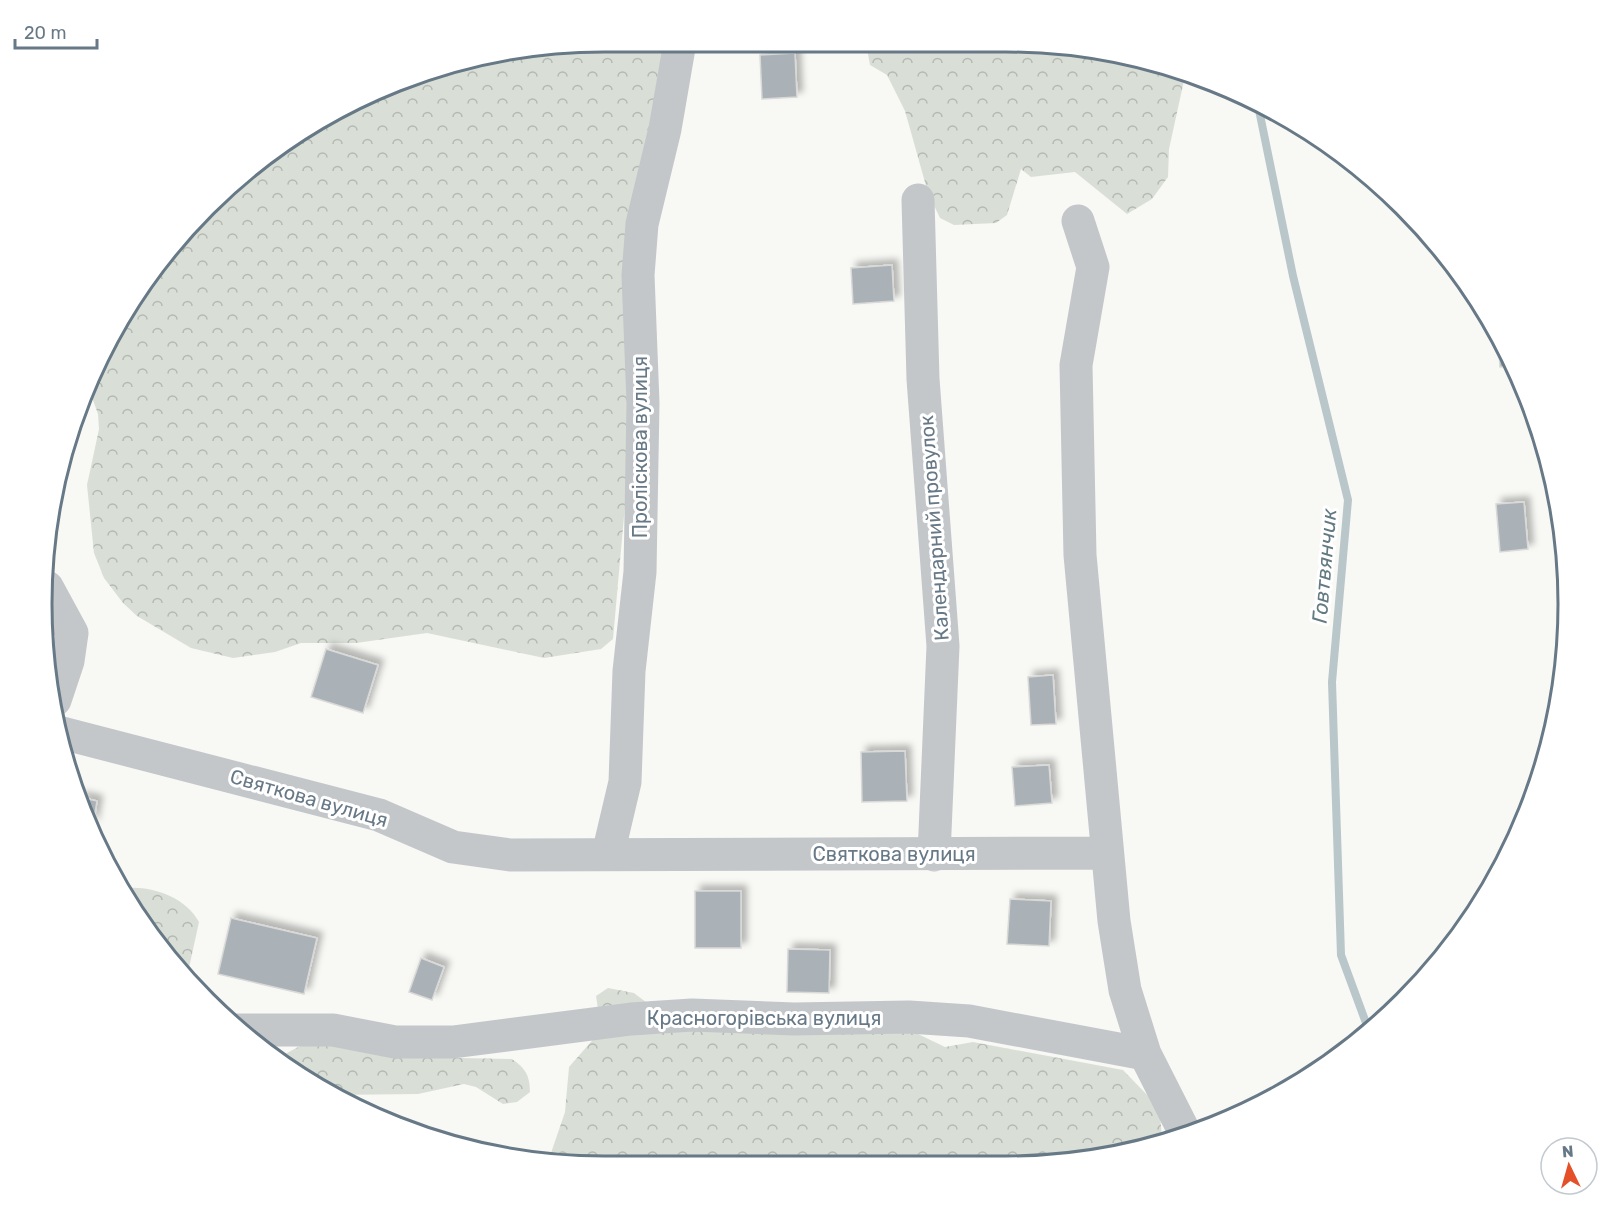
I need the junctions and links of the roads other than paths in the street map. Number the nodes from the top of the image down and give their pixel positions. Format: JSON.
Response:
{"nodes":[{"id":1,"x":678,"y":52,"type":"edge"},
{"id":2,"x":918,"y":200,"type":"dead end"},
{"id":3,"x":1078,"y":221,"type":"dead end"},
{"id":4,"x":52,"y":597,"type":"edge"},
{"id":5,"x":59,"y":688,"type":"edge"},
{"id":6,"x":68,"y":735,"type":"edge"},
{"id":7,"x":1106,"y":853,"type":"junction"},
{"id":8,"x":608,"y":854,"type":"junction"},
{"id":9,"x":934,"y":855,"type":"junction"},
{"id":10,"x":253,"y":1030,"type":"edge"},
{"id":11,"x":1145,"y":1054,"type":"junction"},
{"id":12,"x":1182,"y":1127,"type":"edge"}],
"edges":[{"from":1,"to":8,"type":"street","name":"Проліскова вулиця"},
{"from":2,"to":9,"type":"street","name":"Календарний провулок"},
{"from":3,"to":7,"type":"street"},
{"from":4,"to":5,"type":"street"},
{"from":6,"to":8,"type":"street","name":"Святкова вулиця"},
{"from":7,"to":9,"type":"street","name":"Святкова вулиця"},
{"from":7,"to":11,"type":"street"},
{"from":8,"to":9,"type":"street","name":"Святкова вулиця"},
{"from":10,"to":11,"type":"street","name":"Красногорівська вулиця"},
{"from":11,"to":12,"type":"street"}]}
